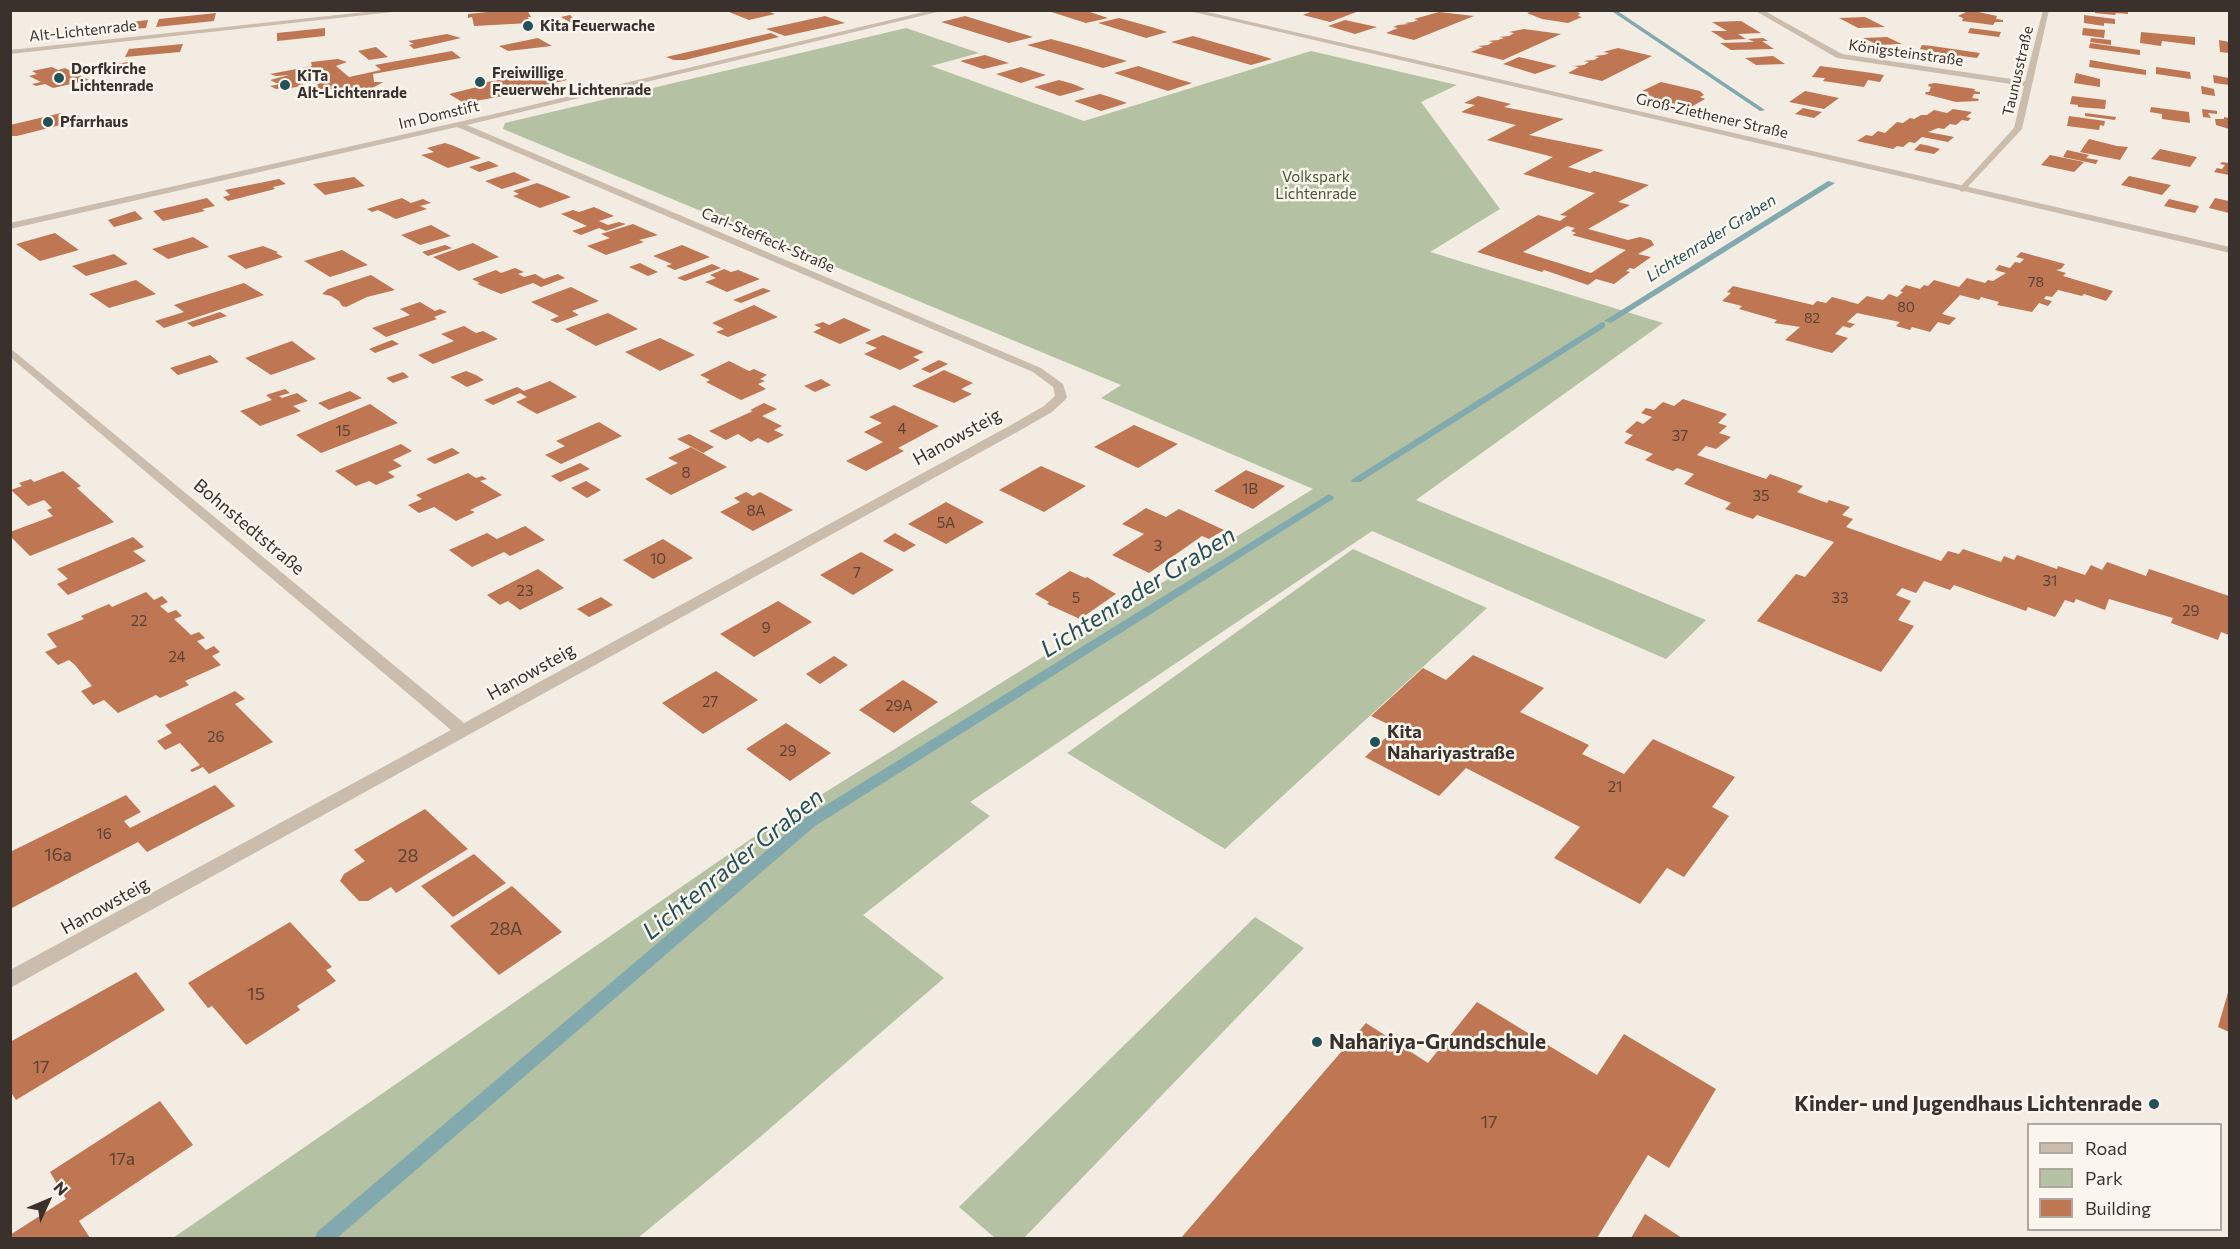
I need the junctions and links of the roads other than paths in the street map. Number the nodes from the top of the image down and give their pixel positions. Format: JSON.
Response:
{"nodes":[{"id":1,"x":408,"y":10,"type":"edge"},
{"id":2,"x":943,"y":10,"type":"edge"},
{"id":3,"x":1188,"y":10,"type":"edge"},
{"id":4,"x":1757,"y":10,"type":"edge"},
{"id":5,"x":2046,"y":10,"type":"edge"},
{"id":6,"x":10,"y":52,"type":"edge"},
{"id":7,"x":2027,"y":84,"type":"junction"},
{"id":8,"x":458,"y":124,"type":"junction"},
{"id":9,"x":1963,"y":189,"type":"junction"},
{"id":10,"x":10,"y":226,"type":"edge"},
{"id":11,"x":2229,"y":250,"type":"edge"},
{"id":12,"x":10,"y":351,"type":"edge"},
{"id":13,"x":1062,"y":390,"type":"joint"},
{"id":14,"x":463,"y":731,"type":"junction"},
{"id":15,"x":10,"y":980,"type":"edge"}],
"edges":[{"from":1,"to":6,"type":"street","name":"Alt-Lichtenrade"},
{"from":2,"to":8,"type":"street","name":"Im Domstift"},
{"from":3,"to":9,"type":"street","name":"Groß-Ziethener Straße"},
{"from":4,"to":7,"type":"street","name":"Königsteinstraße"},
{"from":5,"to":7,"type":"street","name":"Taunusstraße"},
{"from":7,"to":9,"type":"street","name":"Taunusstraße"},
{"from":8,"to":10,"type":"street","name":"Im Domstift"},
{"from":8,"to":13,"type":"street","name":"Carl-Steffeck-Straße"},
{"from":9,"to":11,"type":"street","name":"Groß-Ziethener Straße"},
{"from":12,"to":14,"type":"street","name":"Bohnstedtstraße"},
{"from":13,"to":14,"type":"street","name":"Hanowsteig"},
{"from":14,"to":15,"type":"street","name":"Hanowsteig"}]}
